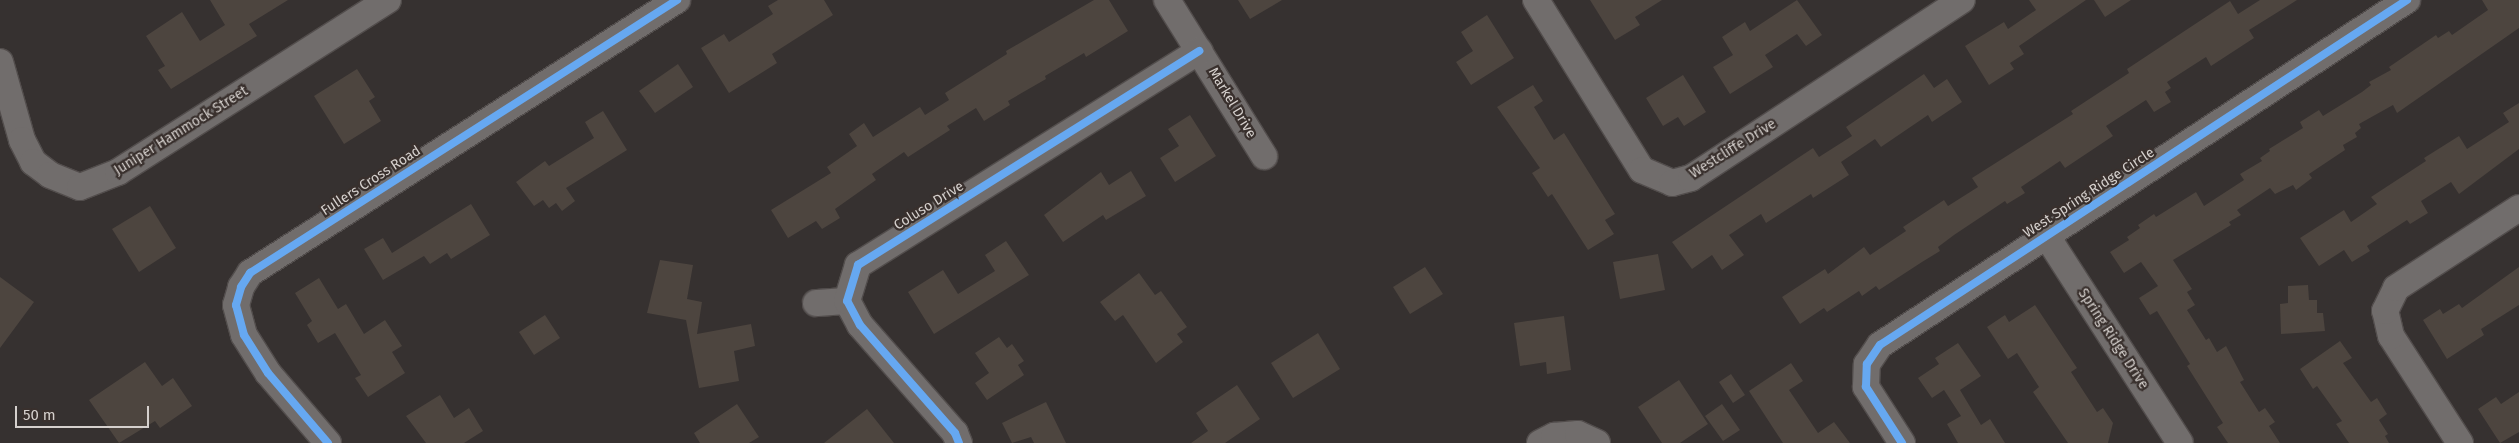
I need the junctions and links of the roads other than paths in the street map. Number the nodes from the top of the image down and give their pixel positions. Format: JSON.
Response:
{"nodes":[{"id":1,"x":388,"y":0,"type":"edge"},
{"id":2,"x":677,"y":0,"type":"edge"},
{"id":3,"x":1167,"y":0,"type":"edge"},
{"id":4,"x":1536,"y":0,"type":"edge"},
{"id":5,"x":1962,"y":0,"type":"edge"},
{"id":6,"x":2407,"y":0,"type":"edge"},
{"id":7,"x":1200,"y":51,"type":"junction"},
{"id":8,"x":0,"y":62,"type":"edge"},
{"id":9,"x":1264,"y":156,"type":"dead end"},
{"id":10,"x":2519,"y":208,"type":"edge"},
{"id":11,"x":2046,"y":236,"type":"junction"},
{"id":12,"x":847,"y":301,"type":"junction"},
{"id":13,"x":816,"y":302,"type":"dead end"},
{"id":14,"x":328,"y":443,"type":"edge"},
{"id":15,"x":959,"y":443,"type":"edge"},
{"id":16,"x":1540,"y":443,"type":"edge"},
{"id":17,"x":1597,"y":443,"type":"edge"},
{"id":18,"x":1902,"y":443,"type":"edge"},
{"id":19,"x":2180,"y":443,"type":"edge"},
{"id":20,"x":2460,"y":443,"type":"edge"}],
"edges":[{"from":1,"to":8,"type":"street","name":"Juniper Hammock Street"},
{"from":2,"to":14,"type":"street","name":"Fullers Cross Road"},
{"from":3,"to":7,"type":"street","name":"Markel Drive"},
{"from":4,"to":5,"type":"street","name":"Westcliffe Drive"},
{"from":6,"to":11,"type":"street","name":"West Spring Ridge Circle"},
{"from":7,"to":9,"type":"street","name":"Markel Drive"},
{"from":7,"to":12,"type":"street","name":"Coluso Drive"},
{"from":10,"to":20,"type":"street"},
{"from":11,"to":18,"type":"street","name":"West Spring Ridge Circle"},
{"from":11,"to":19,"type":"street","name":"Spring Ridge Drive"},
{"from":12,"to":13,"type":"street"},
{"from":12,"to":15,"type":"street"},
{"from":16,"to":17,"type":"street"}]}
